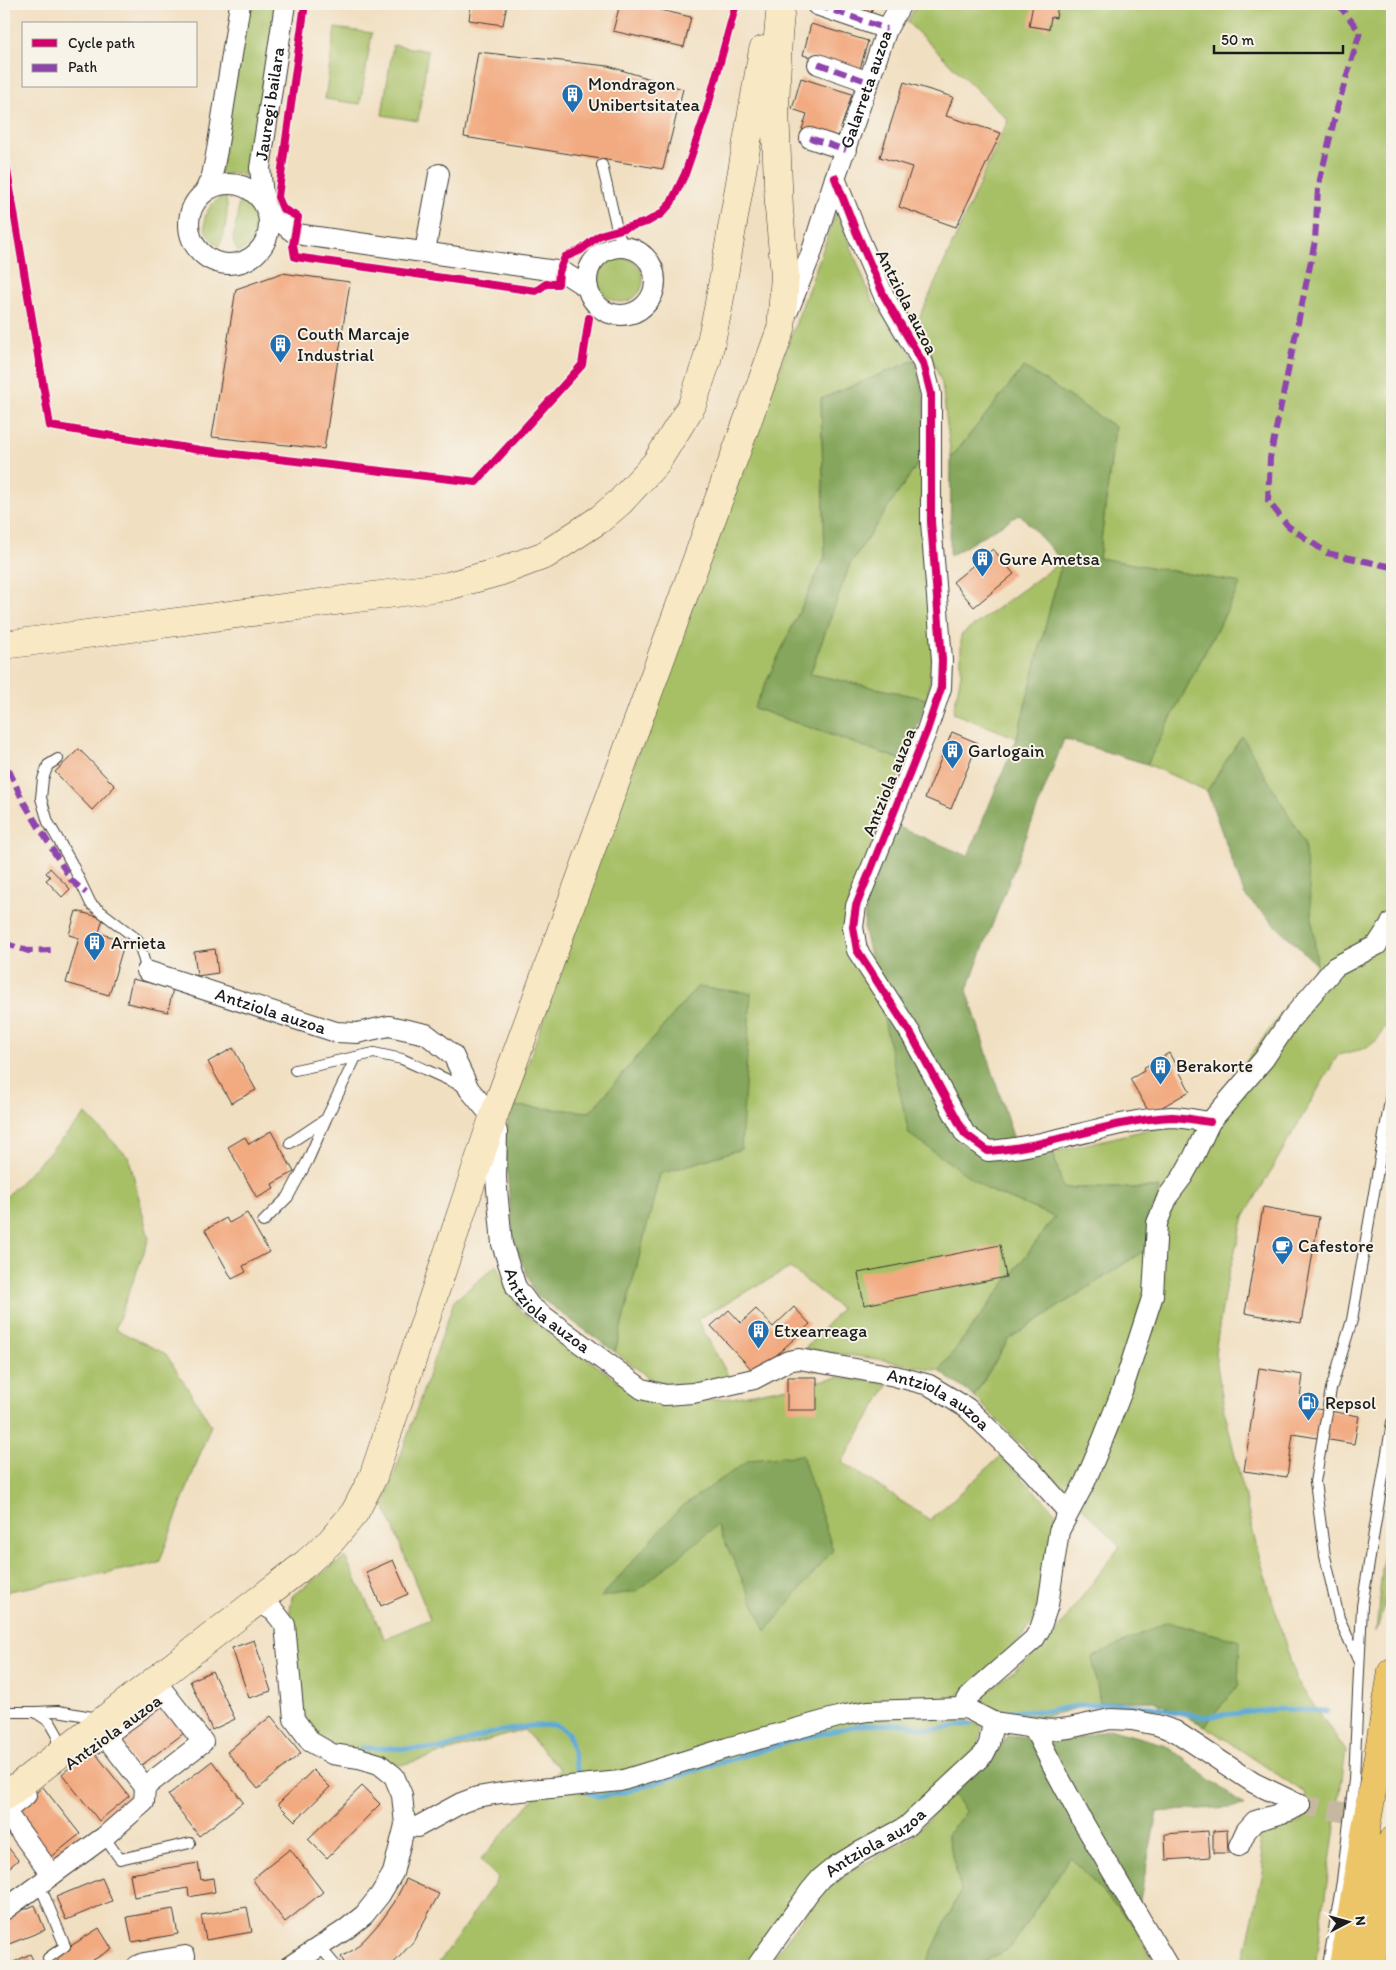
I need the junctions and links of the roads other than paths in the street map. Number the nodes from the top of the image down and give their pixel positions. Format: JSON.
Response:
{"nodes":[{"id":1,"x":240,"y":4,"type":"edge"},
{"id":2,"x":285,"y":4,"type":"edge"},
{"id":3,"x":771,"y":4,"type":"edge"},
{"id":4,"x":781,"y":4,"type":"edge"},
{"id":5,"x":901,"y":4,"type":"edge"},
{"id":6,"x":818,"y":5,"type":"dead end"},
{"id":7,"x":887,"y":29,"type":"junction"},
{"id":8,"x":818,"y":64,"type":"dead end"},
{"id":9,"x":869,"y":82,"type":"junction"},
{"id":10,"x":810,"y":138,"type":"dead end"},
{"id":11,"x":846,"y":150,"type":"junction"},
{"id":12,"x":602,"y":165,"type":"dead end"},
{"id":13,"x":439,"y":174,"type":"dead end"},
{"id":14,"x":835,"y":178,"type":"junction"},
{"id":15,"x":205,"y":191,"type":"junction"},
{"id":16,"x":266,"y":208,"type":"junction"},
{"id":17,"x":293,"y":232,"type":"junction"},
{"id":18,"x":262,"y":247,"type":"junction"},
{"id":19,"x":624,"y":247,"type":"junction"},
{"id":20,"x":425,"y":251,"type":"junction"},
{"id":21,"x":596,"y":259,"type":"junction"},
{"id":22,"x":563,"y":272,"type":"junction"},
{"id":23,"x":588,"y":288,"type":"junction"},
{"id":24,"x":780,"y":329,"type":"junction"},
{"id":25,"x":4,"y":645,"type":"edge"},
{"id":26,"x":58,"y":759,"type":"dead end"},
{"id":27,"x":1392,"y":922,"type":"edge"},
{"id":28,"x":147,"y":971,"type":"joint"},
{"id":29,"x":356,"y":1057,"type":"junction"},
{"id":30,"x":295,"y":1070,"type":"dead end"},
{"id":31,"x":469,"y":1089,"type":"junction"},
{"id":32,"x":1392,"y":1089,"type":"edge"},
{"id":33,"x":494,"y":1118,"type":"junction"},
{"id":34,"x":326,"y":1119,"type":"junction"},
{"id":35,"x":1210,"y":1122,"type":"junction"},
{"id":36,"x":290,"y":1142,"type":"dead end"},
{"id":37,"x":263,"y":1222,"type":"dead end"},
{"id":38,"x":1392,"y":1422,"type":"edge"},
{"id":39,"x":1068,"y":1512,"type":"junction"},
{"id":40,"x":256,"y":1601,"type":"junction"},
{"id":41,"x":1359,"y":1662,"type":"junction"},
{"id":42,"x":1392,"y":1672,"type":"edge"},
{"id":43,"x":968,"y":1709,"type":"junction"},
{"id":44,"x":4,"y":1712,"type":"edge"},
{"id":45,"x":35,"y":1712,"type":"junction"},
{"id":46,"x":993,"y":1722,"type":"junction"},
{"id":47,"x":105,"y":1728,"type":"junction"},
{"id":48,"x":1034,"y":1729,"type":"junction"},
{"id":49,"x":54,"y":1758,"type":"junction"},
{"id":50,"x":145,"y":1787,"type":"junction"},
{"id":51,"x":4,"y":1797,"type":"edge"},
{"id":52,"x":406,"y":1824,"type":"junction"},
{"id":53,"x":104,"y":1837,"type":"junction"},
{"id":54,"x":1392,"y":1841,"type":"edge"},
{"id":55,"x":190,"y":1844,"type":"dead end"},
{"id":56,"x":1239,"y":1846,"type":"dead end"},
{"id":57,"x":44,"y":1880,"type":"junction"},
{"id":58,"x":4,"y":1910,"type":"edge"},
{"id":59,"x":320,"y":1947,"type":"junction"},
{"id":60,"x":185,"y":1956,"type":"dead end"},
{"id":61,"x":48,"y":1958,"type":"dead end"},
{"id":62,"x":301,"y":1963,"type":"edge"},
{"id":63,"x":137,"y":1966,"type":"edge"},
{"id":64,"x":336,"y":1966,"type":"edge"},
{"id":65,"x":757,"y":1966,"type":"edge"},
{"id":66,"x":1168,"y":1966,"type":"edge"},
{"id":67,"x":1328,"y":1966,"type":"edge"},
{"id":68,"x":1343,"y":1966,"type":"edge"},
{"id":69,"x":1371,"y":1966,"type":"edge"}],
"edges":[{"from":1,"to":15,"type":"street"},
{"from":2,"to":16,"type":"street","name":"Jauregi bailara"},
{"from":3,"to":25,"type":"main road"},
{"from":4,"to":24,"type":"main road"},
{"from":5,"to":7,"type":"street","name":"Galarreta auzoa"},
{"from":6,"to":7,"type":"street"},
{"from":7,"to":9,"type":"street","name":"Galarreta auzoa"},
{"from":8,"to":9,"type":"street"},
{"from":9,"to":11,"type":"street","name":"Galarreta auzoa"},
{"from":10,"to":11,"type":"street"},
{"from":11,"to":14,"type":"street","name":"Galarreta auzoa"},
{"from":12,"to":19,"type":"lane"},
{"from":13,"to":20,"type":"street"},
{"from":14,"to":24,"type":"street","name":"Galarreta auzoa"},
{"from":14,"to":35,"type":"street","name":"Antziola auzoa"},
{"from":15,"to":16,"type":"street"},
{"from":15,"to":18,"type":"street"},
{"from":16,"to":17,"type":"street"},
{"from":16,"to":18,"type":"street"},
{"from":17,"to":18,"type":"street"},
{"from":17,"to":20,"type":"street"},
{"from":19,"to":21,"type":"street"},
{"from":19,"to":23,"type":"street"},
{"from":20,"to":22,"type":"street"},
{"from":21,"to":22,"type":"street"},
{"from":21,"to":23,"type":"street"},
{"from":22,"to":23,"type":"street"},
{"from":24,"to":33,"type":"main road"},
{"from":26,"to":28,"type":"lane"},
{"from":27,"to":35,"type":"street"},
{"from":28,"to":31,"type":"street","name":"Antziola auzoa"},
{"from":29,"to":30,"type":"lane"},
{"from":29,"to":31,"type":"lane"},
{"from":29,"to":34,"type":"lane"},
{"from":31,"to":33,"type":"street","name":"Antziola auzoa"},
{"from":32,"to":41,"type":"lane"},
{"from":33,"to":39,"type":"street","name":"Antziola auzoa"},
{"from":33,"to":40,"type":"main road"},
{"from":34,"to":36,"type":"lane"},
{"from":34,"to":37,"type":"lane"},
{"from":35,"to":39,"type":"street"},
{"from":38,"to":41,"type":"lane"},
{"from":39,"to":43,"type":"street"},
{"from":40,"to":47,"type":"main road"},
{"from":40,"to":52,"type":"street"},
{"from":41,"to":67,"type":"lane"},
{"from":42,"to":68,"type":"highway"},
{"from":43,"to":46,"type":"street"},
{"from":43,"to":52,"type":"street"},
{"from":44,"to":45,"type":"lane"},
{"from":45,"to":47,"type":"lane"},
{"from":45,"to":49,"type":"lane"},
{"from":46,"to":48,"type":"street"},
{"from":46,"to":65,"type":"street","name":"Antziola auzoa"},
{"from":47,"to":49,"type":"main road"},
{"from":47,"to":50,"type":"street"},
{"from":47,"to":50,"type":"street","name":"Antziola auzoa"},
{"from":47,"to":57,"type":"street","name":"Antziola auzoa"},
{"from":48,"to":56,"type":"street"},
{"from":48,"to":66,"type":"street"},
{"from":49,"to":51,"type":"main road"},
{"from":50,"to":53,"type":"street"},
{"from":52,"to":59,"type":"street"},
{"from":53,"to":55,"type":"lane"},
{"from":53,"to":57,"type":"street"},
{"from":54,"to":69,"type":"highway"},
{"from":57,"to":58,"type":"street"},
{"from":57,"to":61,"type":"lane"},
{"from":59,"to":62,"type":"street"},
{"from":59,"to":64,"type":"lane"},
{"from":60,"to":63,"type":"street"}]}
